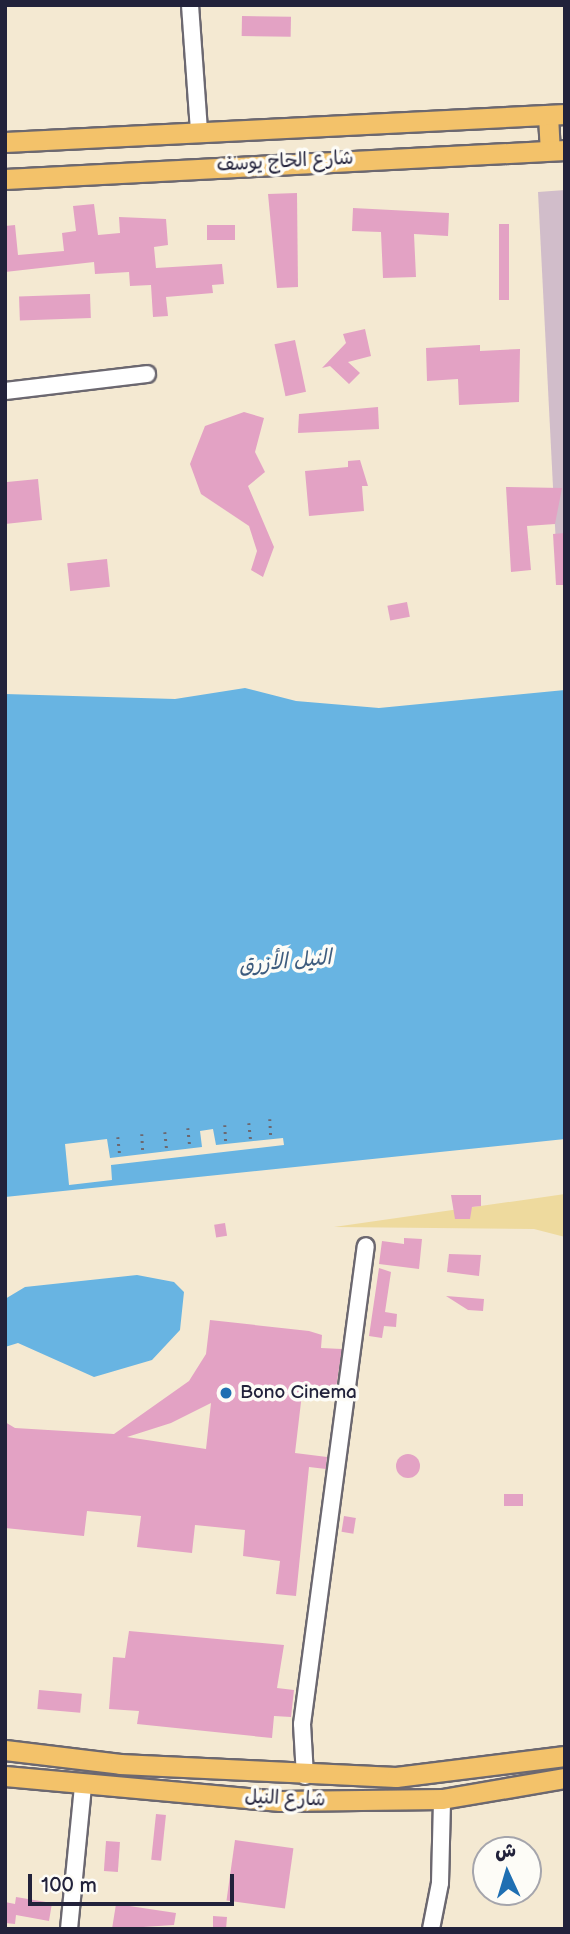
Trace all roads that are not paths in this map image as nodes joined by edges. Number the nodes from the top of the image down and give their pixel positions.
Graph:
1 (190, 5) edge
2 (556, 115) edge
3 (199, 132) junction
4 (5, 142) edge
5 (557, 150) edge
6 (5, 179) edge
7 (147, 374) dead end
8 (5, 391) edge
9 (366, 1246) dead end
10 (5, 1750) edge
11 (565, 1756) edge
12 (5, 1776) edge
13 (304, 1776) junction
14 (565, 1778) edge
15 (83, 1785) junction
16 (442, 1799) junction
17 (69, 1929) edge
18 (431, 1929) edge

1 - 3 street
2 - 3 main road, شارع الحاج يوسف
2 - 5 main road
3 - 4 main road, شارع الحاج يوسف
5 - 6 main road, شارع الحاج يوسف
7 - 8 street
9 - 13 street
10 - 13 main road, شارع النيل
11 - 13 main road, شارع النيل
12 - 15 main road, شارع النيل
14 - 16 main road, شارع النيل
15 - 16 main road, شارع النيل
15 - 17 street
16 - 18 street

